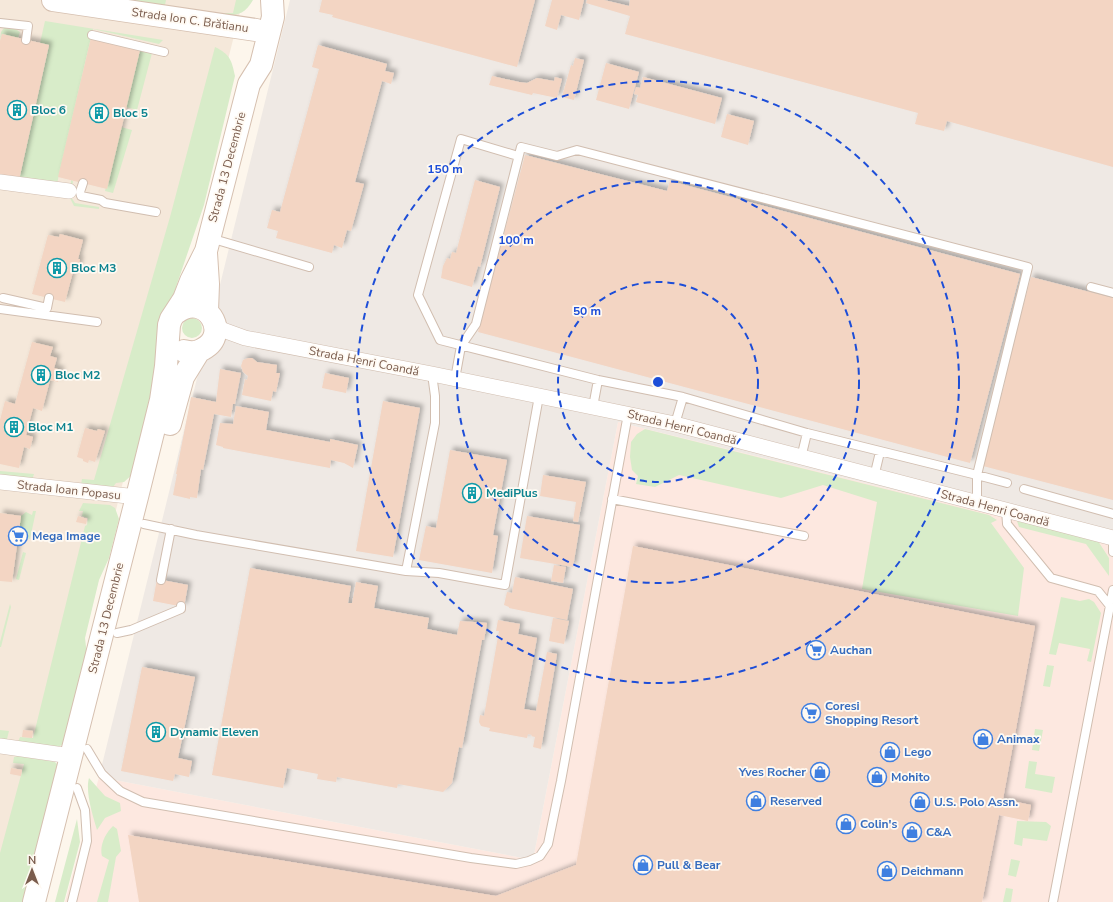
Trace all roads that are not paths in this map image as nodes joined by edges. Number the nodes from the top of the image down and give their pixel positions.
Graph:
1 (53, 0) edge
2 (268, 0) edge
3 (272, 0) edge
4 (0, 23) edge
5 (256, 30) junction
6 (92, 35) dead end
7 (26, 40) dead end
8 (164, 52) dead end
9 (249, 84) junction
10 (518, 156) junction
11 (0, 182) edge
12 (83, 183) dead end
13 (69, 190) dead end
14 (156, 212) dead end
15 (207, 244) junction
16 (309, 267) dead end
17 (1091, 287) dead end
18 (1113, 293) edge
19 (3, 298) dead end
20 (49, 298) dead end
21 (0, 309) edge
22 (97, 322) dead end
23 (172, 323) junction
24 (208, 332) junction
25 (461, 346) junction
26 (432, 374) junction
27 (455, 379) junction
28 (598, 380) junction
29 (539, 396) junction
30 (683, 397) junction
31 (593, 407) junction
32 (628, 414) junction
33 (675, 424) junction
34 (808, 433) junction
35 (880, 452) junction
36 (801, 458) junction
37 (977, 475) junction
38 (874, 477) junction
39 (0, 482) edge
40 (1007, 484) dead end
41 (1024, 489) dead end
42 (137, 497) junction
43 (612, 499) junction
44 (976, 502) junction
45 (1006, 510) junction
46 (1113, 514) edge
47 (144, 524) junction
48 (171, 529) junction
49 (804, 536) dead end
50 (1113, 538) edge
51 (1113, 552) edge
52 (406, 571) junction
53 (160, 580) dead end
54 (1113, 590) edge
55 (181, 606) dead end
56 (1111, 606) edge
57 (117, 633) junction
58 (0, 746) edge
59 (79, 752) junction
60 (77, 788) junction
61 (34, 902) edge
62 (48, 902) edge
63 (72, 902) edge
64 (1054, 902) edge

1 - 5 main road, Strada Ion C. Brătianu
2 - 5 main road, Strada 13 Decembrie
3 - 9 main road, Strada 13 Decembrie
4 - 7 lane
5 - 9 main road, Strada 13 Decembrie
6 - 8 lane
9 - 15 main road, Strada 13 Decembrie
10 - 25 lane
10 - 25 lane
10 - 37 lane
11 - 13 street
12 - 14 lane
15 - 16 lane
15 - 23 main road, Strada 13 Decembrie
15 - 24 main road, Strada 13 Decembrie
17 - 18 lane
19 - 20 lane
21 - 22 lane
23 - 24 main road
23 - 24 main road
23 - 42 main road, Strada 13 Decembrie
24 - 26 street, Strada Henri Coandă
24 - 47 main road, Strada 13 Decembrie
25 - 27 lane
25 - 28 lane
26 - 27 street, Strada Henri Coandă
26 - 52 lane
27 - 29 street, Strada Henri Coandă
28 - 30 lane
28 - 31 lane
29 - 31 street, Strada Henri Coandă
29 - 52 lane
30 - 33 lane
30 - 34 lane
31 - 32 street, Strada Henri Coandă
32 - 33 street, Strada Henri Coandă
32 - 43 lane
33 - 36 street, Strada Henri Coandă
34 - 35 lane
34 - 36 lane
35 - 37 lane
35 - 38 lane
36 - 38 street, Strada Henri Coandă
37 - 40 lane
37 - 44 lane
38 - 44 street, Strada Henri Coandă
39 - 42 street, Strada Ioan Popasu
41 - 46 lane
42 - 59 main road, Strada 13 Decembrie
43 - 49 lane
43 - 59 lane
44 - 45 street, Strada Henri Coandă
45 - 50 street, Strada Henri Coandă
45 - 56 lane
47 - 48 lane
47 - 57 main road, Strada 13 Decembrie
48 - 52 lane
48 - 53 lane
50 - 51 lane
54 - 56 lane
55 - 57 lane
56 - 64 lane
57 - 59 main road, Strada 13 Decembrie
58 - 59 street
59 - 60 main road, Strada 13 Decembrie
59 - 61 main road, Strada 13 Decembrie
60 - 62 main road, Strada 13 Decembrie
60 - 63 lane

